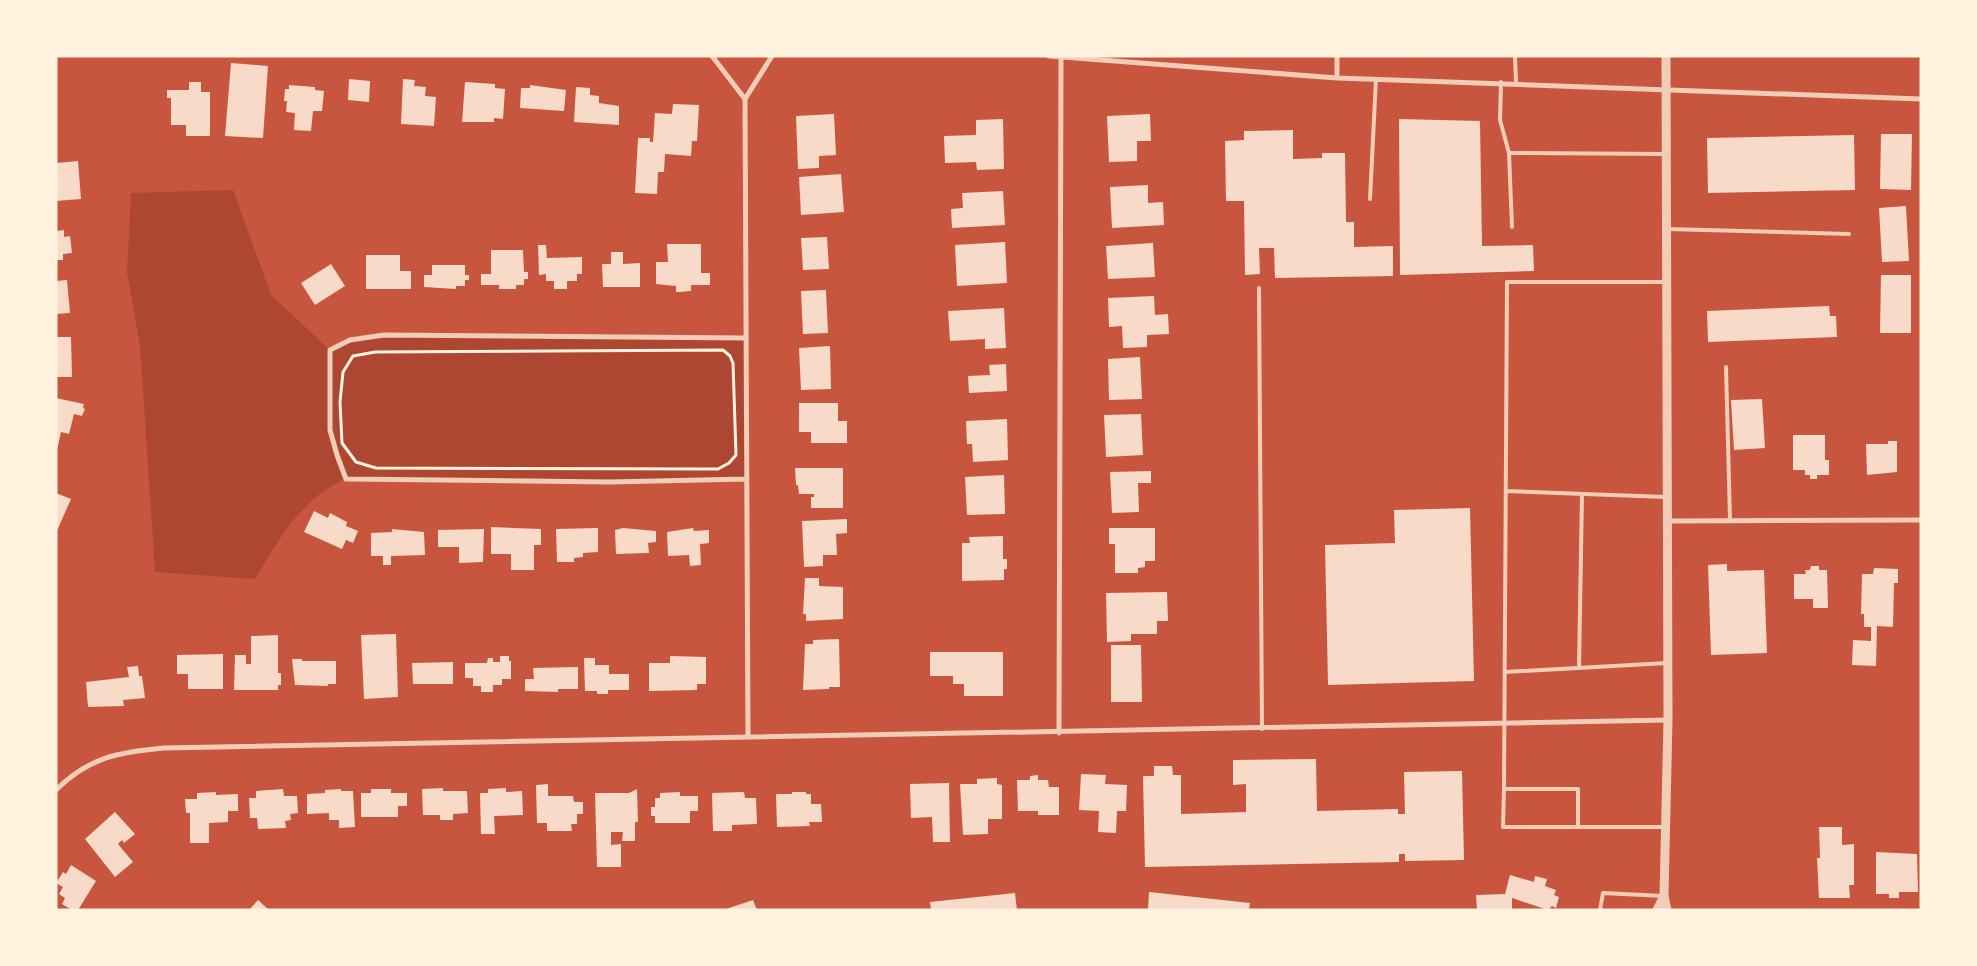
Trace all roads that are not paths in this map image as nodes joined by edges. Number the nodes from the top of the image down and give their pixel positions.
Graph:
1 (712, 56) edge
2 (772, 56) edge
3 (1049, 56) edge
4 (1337, 56) edge
5 (1515, 56) edge
6 (1666, 56) edge
7 (1061, 57) edge
8 (1337, 78) junction
9 (1376, 79) junction
10 (1501, 82) junction
11 (1516, 82) junction
12 (1666, 88) junction
13 (745, 99) junction
14 (1921, 99) edge
15 (1510, 153) junction
16 (1667, 154) junction
17 (1370, 199) dead end
18 (1512, 227) dead end
19 (1668, 229) junction
20 (1849, 234) dead end
21 (1668, 282) junction
22 (1260, 288) dead end
23 (746, 338) junction
24 (1726, 367) dead end
25 (746, 479) junction
26 (1506, 491) junction
27 (1582, 494) junction
28 (1668, 497) junction
29 (1668, 520) junction
30 (1730, 520) junction
31 (1921, 520) edge
32 (1668, 663) junction
33 (1578, 668) junction
34 (1505, 672) junction
35 (1668, 720) junction
36 (1504, 724) junction
37 (1262, 729) junction
38 (1059, 733) junction
39 (748, 737) junction
40 (1504, 789) junction
41 (56, 790) edge
42 (1578, 827) junction
43 (1665, 827) junction
44 (1664, 896) junction
45 (1600, 910) edge
46 (1657, 910) edge
47 (1667, 910) edge

1 - 13 street
2 - 13 street
3 - 7 street
4 - 8 street
5 - 11 lane
6 - 12 street
7 - 8 street
7 - 38 street
8 - 9 street
9 - 10 street
9 - 17 lane
10 - 11 street
10 - 15 lane
11 - 12 street
12 - 14 street
12 - 16 street
13 - 23 street
15 - 16 lane
15 - 18 lane
16 - 19 street
19 - 20 lane
19 - 21 street
21 - 26 lane
21 - 28 street
22 - 37 lane
23 - 25 street
23 - 25 street
24 - 30 lane
25 - 39 street
26 - 27 lane
26 - 34 lane
27 - 28 lane
27 - 33 lane
28 - 29 street
29 - 30 street
29 - 32 street
30 - 31 street
32 - 33 lane
32 - 35 street
33 - 34 lane
34 - 36 lane
35 - 36 street
35 - 43 street
36 - 37 street
36 - 40 lane
37 - 38 street
38 - 39 street
39 - 41 street
40 - 42 lane
40 - 42 lane
42 - 43 lane
43 - 44 street
44 - 45 lane
44 - 46 street
44 - 47 street

